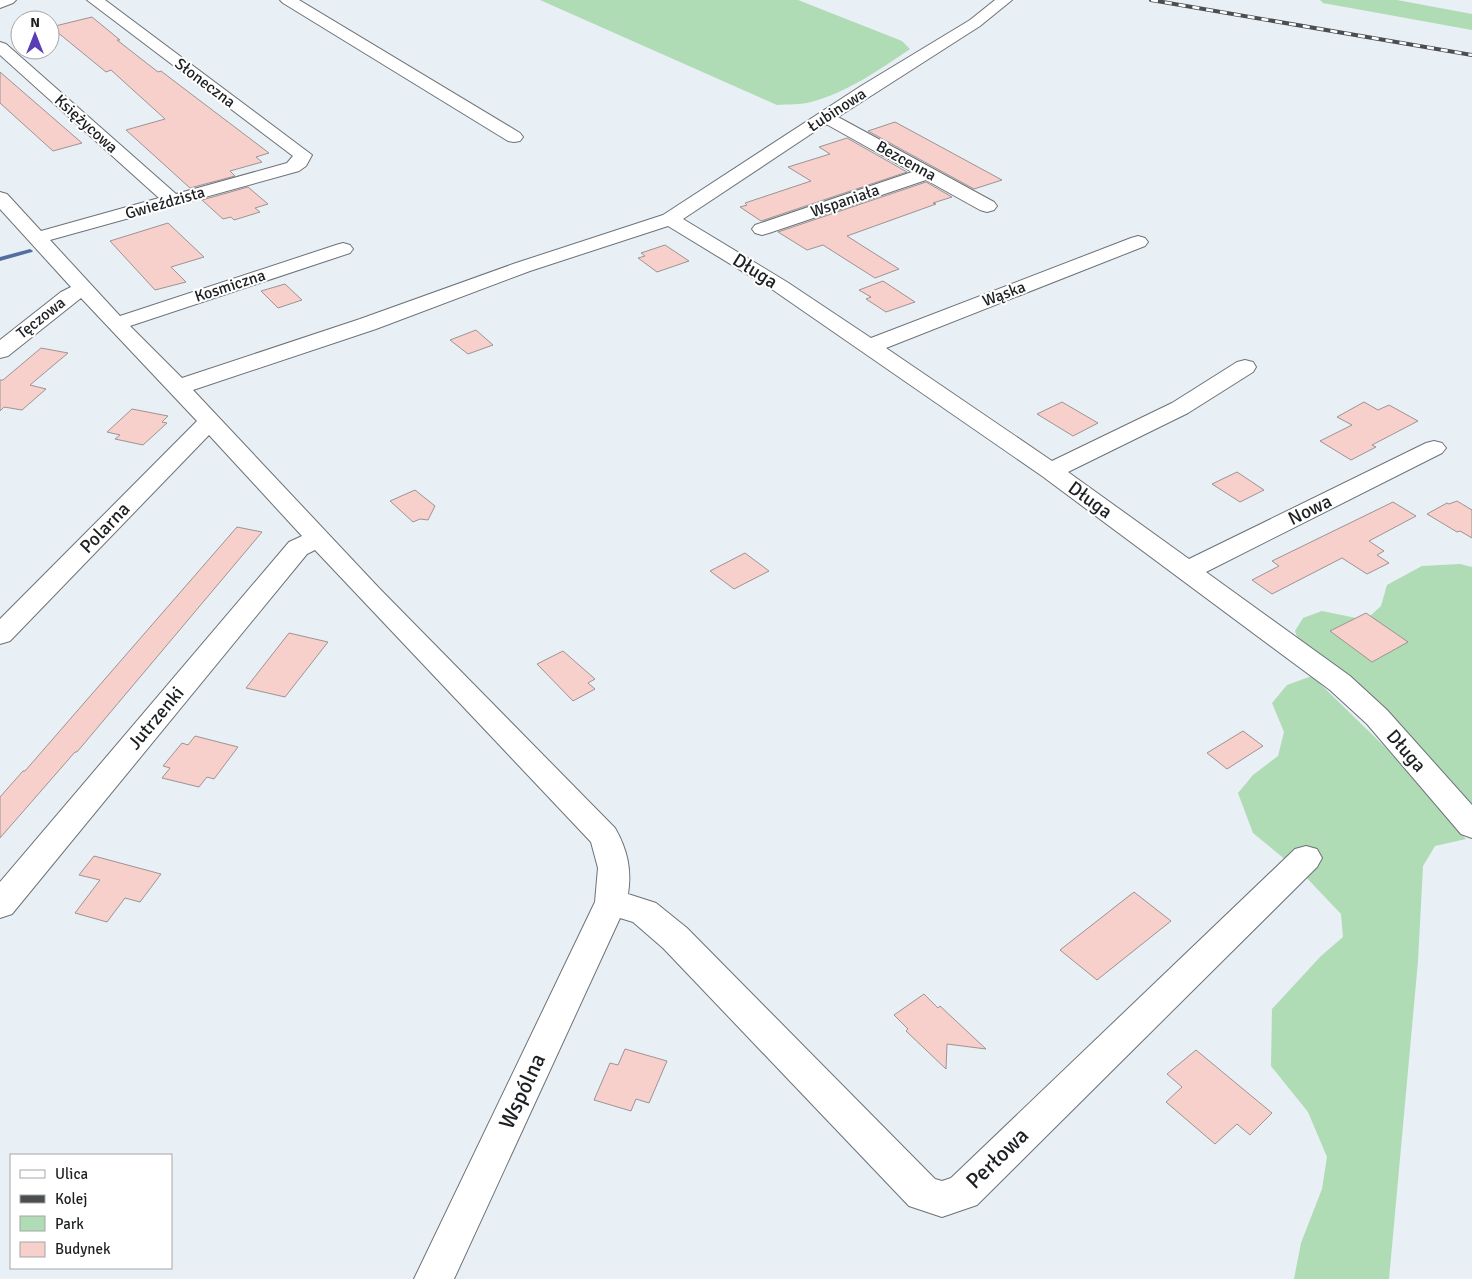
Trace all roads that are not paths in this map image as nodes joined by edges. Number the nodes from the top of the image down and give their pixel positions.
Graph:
1 (8, 0) edge
2 (95, 0) edge
3 (288, 0) edge
4 (1004, 0) edge
5 (0, 3) edge
6 (0, 47) edge
7 (826, 117) junction
8 (514, 137) dead end
9 (293, 168) joint
10 (927, 173) junction
11 (0, 198) edge
12 (172, 200) junction
13 (987, 206) dead end
14 (670, 219) junction
15 (762, 229) dead end
16 (37, 238) junction
17 (1138, 242) dead end
18 (343, 249) dead end
19 (84, 289) junction
20 (116, 324) junction
21 (869, 347) junction
22 (0, 351) edge
23 (1245, 367) dead end
24 (178, 387) junction
25 (210, 421) junction
26 (1434, 448) dead end
27 (1051, 471) junction
28 (318, 539) junction
29 (1186, 571) junction
30 (0, 635) edge
31 (1472, 826) edge
32 (1306, 858) dead end
33 (611, 902) junction
34 (0, 905) edge
35 (434, 1279) edge

1 - 5 street
2 - 9 street, Słoneczna
3 - 8 street
4 - 7 street, Łubinowa
6 - 12 street, Księżycowa
7 - 10 street, Bezcenna
7 - 14 street, Łubinowa
9 - 12 street, Gwieździsta
10 - 13 street, Bezcenna
10 - 15 street, Wspaniała
11 - 16 street, Wspólna
12 - 16 street, Gwieździsta
14 - 21 street, Długa
14 - 24 street, Łubinowa
16 - 19 street, Wspólna
17 - 21 street, Wąska
18 - 20 street, Kosmiczna
19 - 20 street, Wspólna
19 - 22 street, Tęczowa
20 - 24 street, Wspólna
21 - 27 street, Długa
23 - 27 street
24 - 25 street, Wspólna
25 - 28 street, Wspólna
25 - 30 street, Polarna
26 - 29 street, Nowa
27 - 29 street, Długa
28 - 33 street, Wspólna
28 - 34 street, Jutrzenki
29 - 31 street, Długa
32 - 33 street, Perłowa
33 - 35 street, Wspólna

